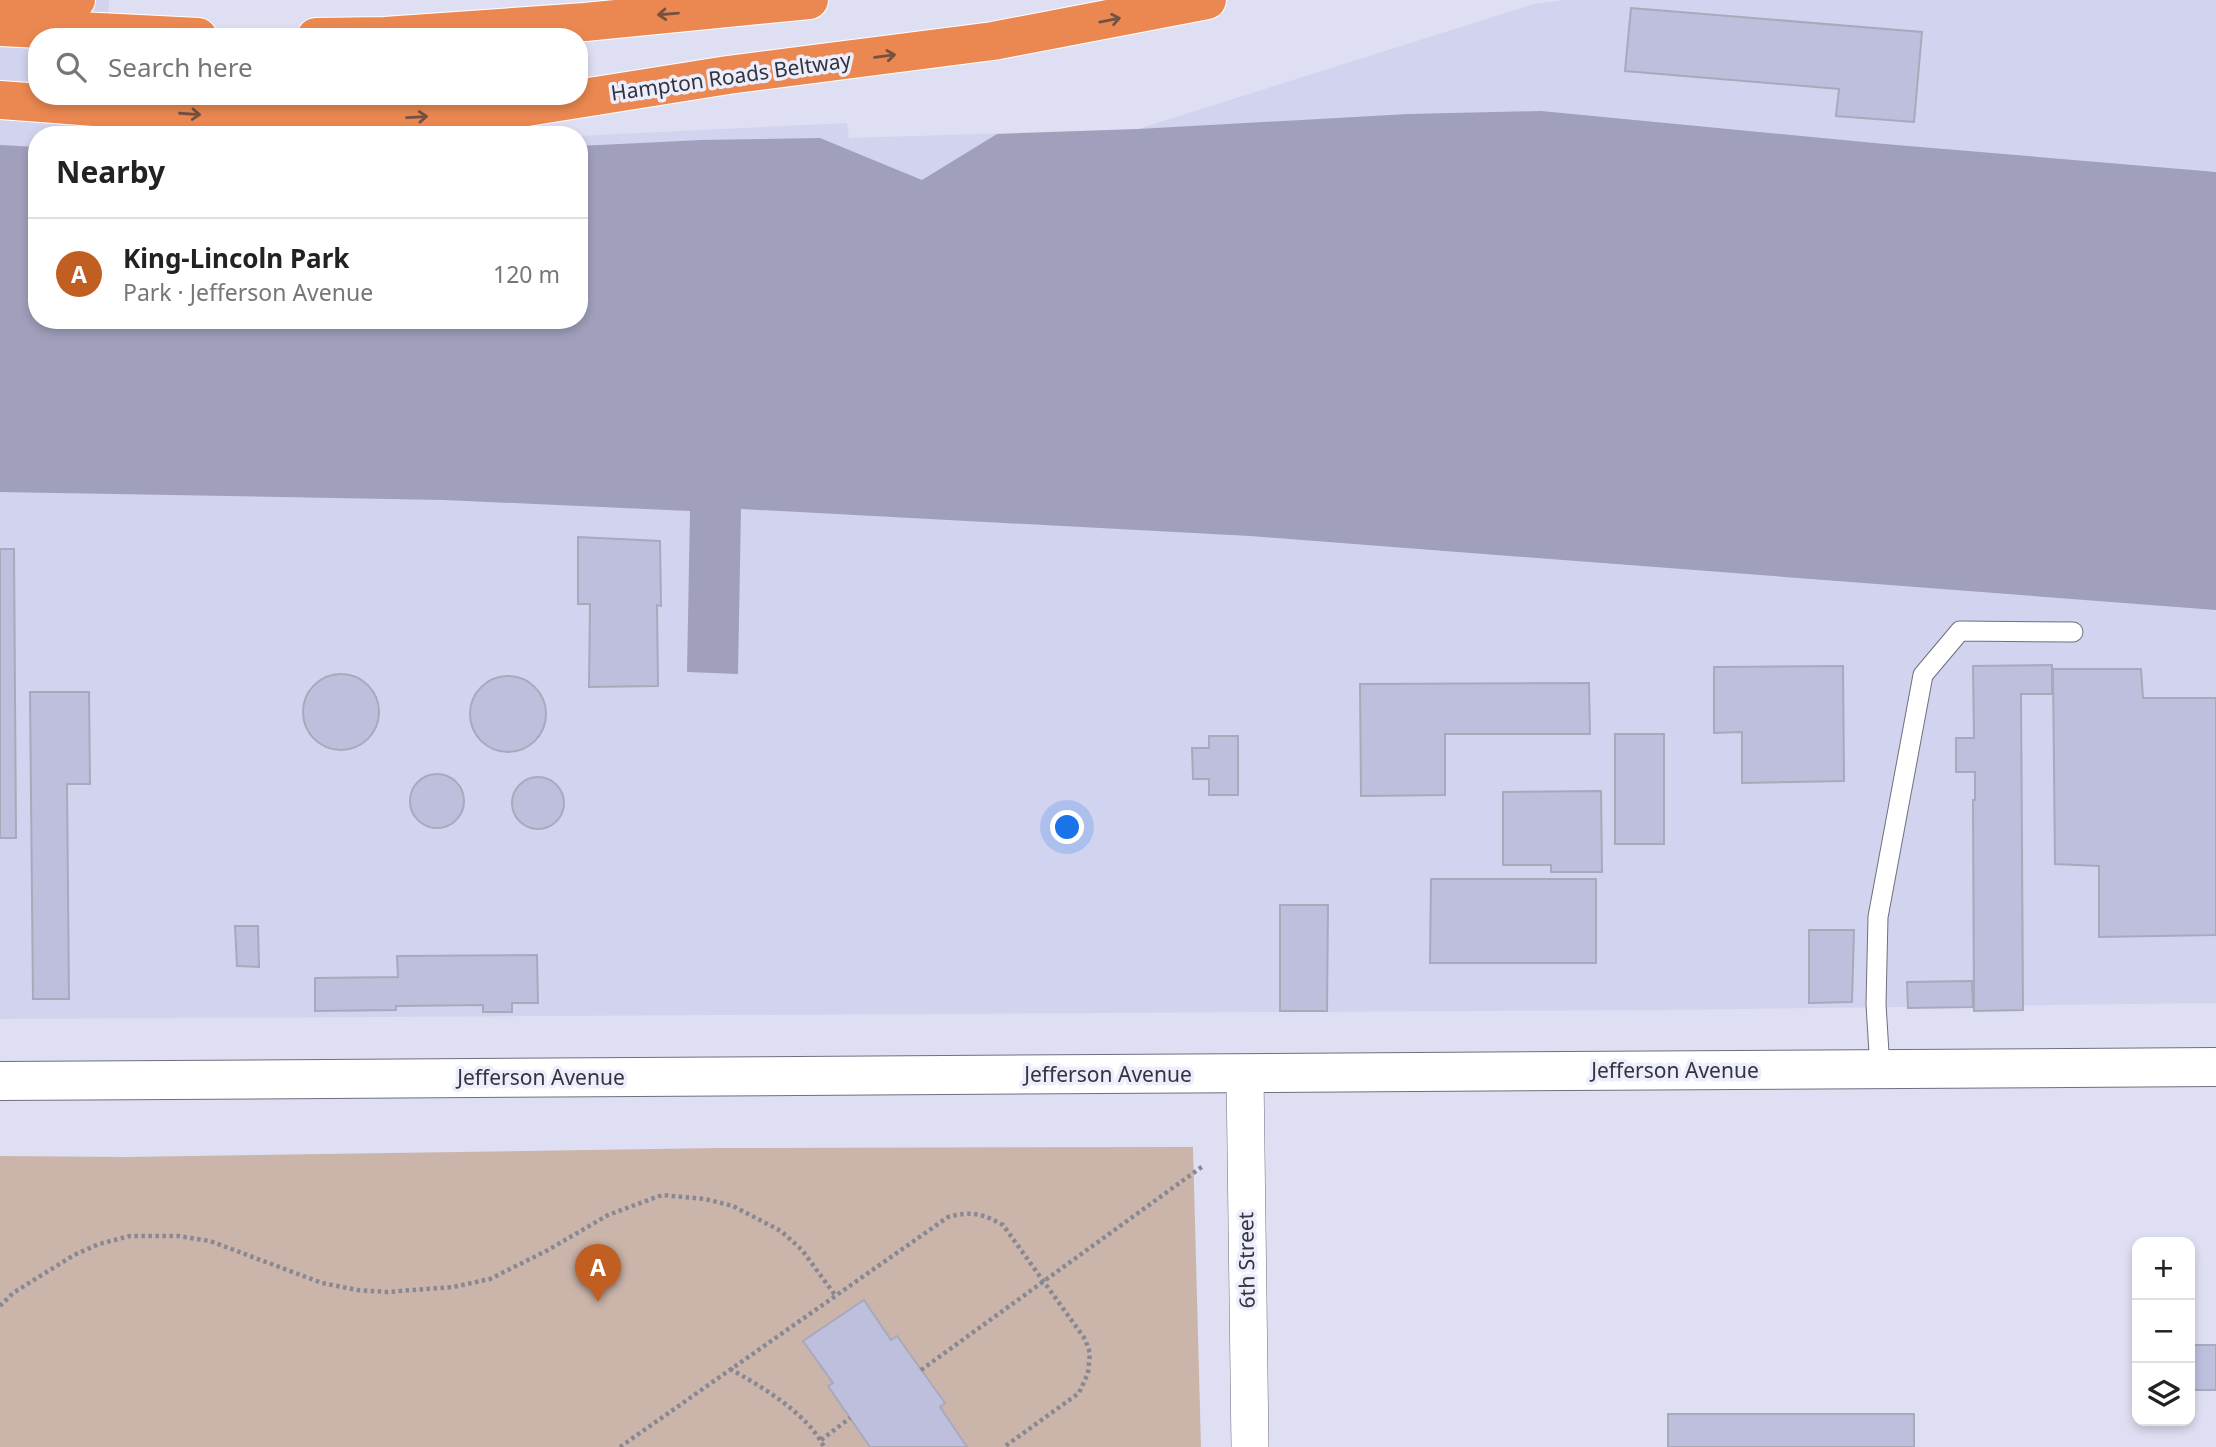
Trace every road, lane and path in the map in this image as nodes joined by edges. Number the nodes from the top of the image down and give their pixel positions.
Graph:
1 (76, 0) edge
2 (809, 0) edge
3 (1207, 0) edge
4 (0, 16) edge
5 (0, 27) edge
6 (28, 28) edge
7 (500, 28) edge
8 (588, 97) edge
9 (0, 100) edge
10 (28, 102) edge
11 (67, 105) edge
12 (539, 105) edge
13 (2073, 632) dead end
14 (2216, 1067) edge
15 (1880, 1069) junction
16 (1245, 1074) junction
17 (0, 1081) edge
18 (1203, 1166) dead end
19 (1044, 1283) junction
20 (835, 1295) junction
21 (0, 1306) edge
22 (730, 1370) junction
23 (921, 1370) dead end
24 (850, 1418) dead end
25 (821, 1440) junction
26 (620, 1447) edge
27 (824, 1447) edge
28 (1003, 1447) edge
29 (1250, 1447) edge

1 - 4 highway
2 -> 7 highway
8 -> 3 highway, Hampton Roads Beltway
5 - 6 highway
9 -> 10 highway, Hampton Roads Beltway
11 -> 12 highway, Hampton Roads Beltway
13 - 15 lane
14 - 15 street, Jefferson Avenue
15 - 16 street, Jefferson Avenue
16 - 17 street, Jefferson Avenue
16 - 29 street, 6th Street
18 - 19 path
19 - 20 path
19 - 23 path
19 - 28 path
20 - 21 path
20 - 22 path
22 - 25 path
22 - 26 path
24 - 25 path
25 - 27 path

